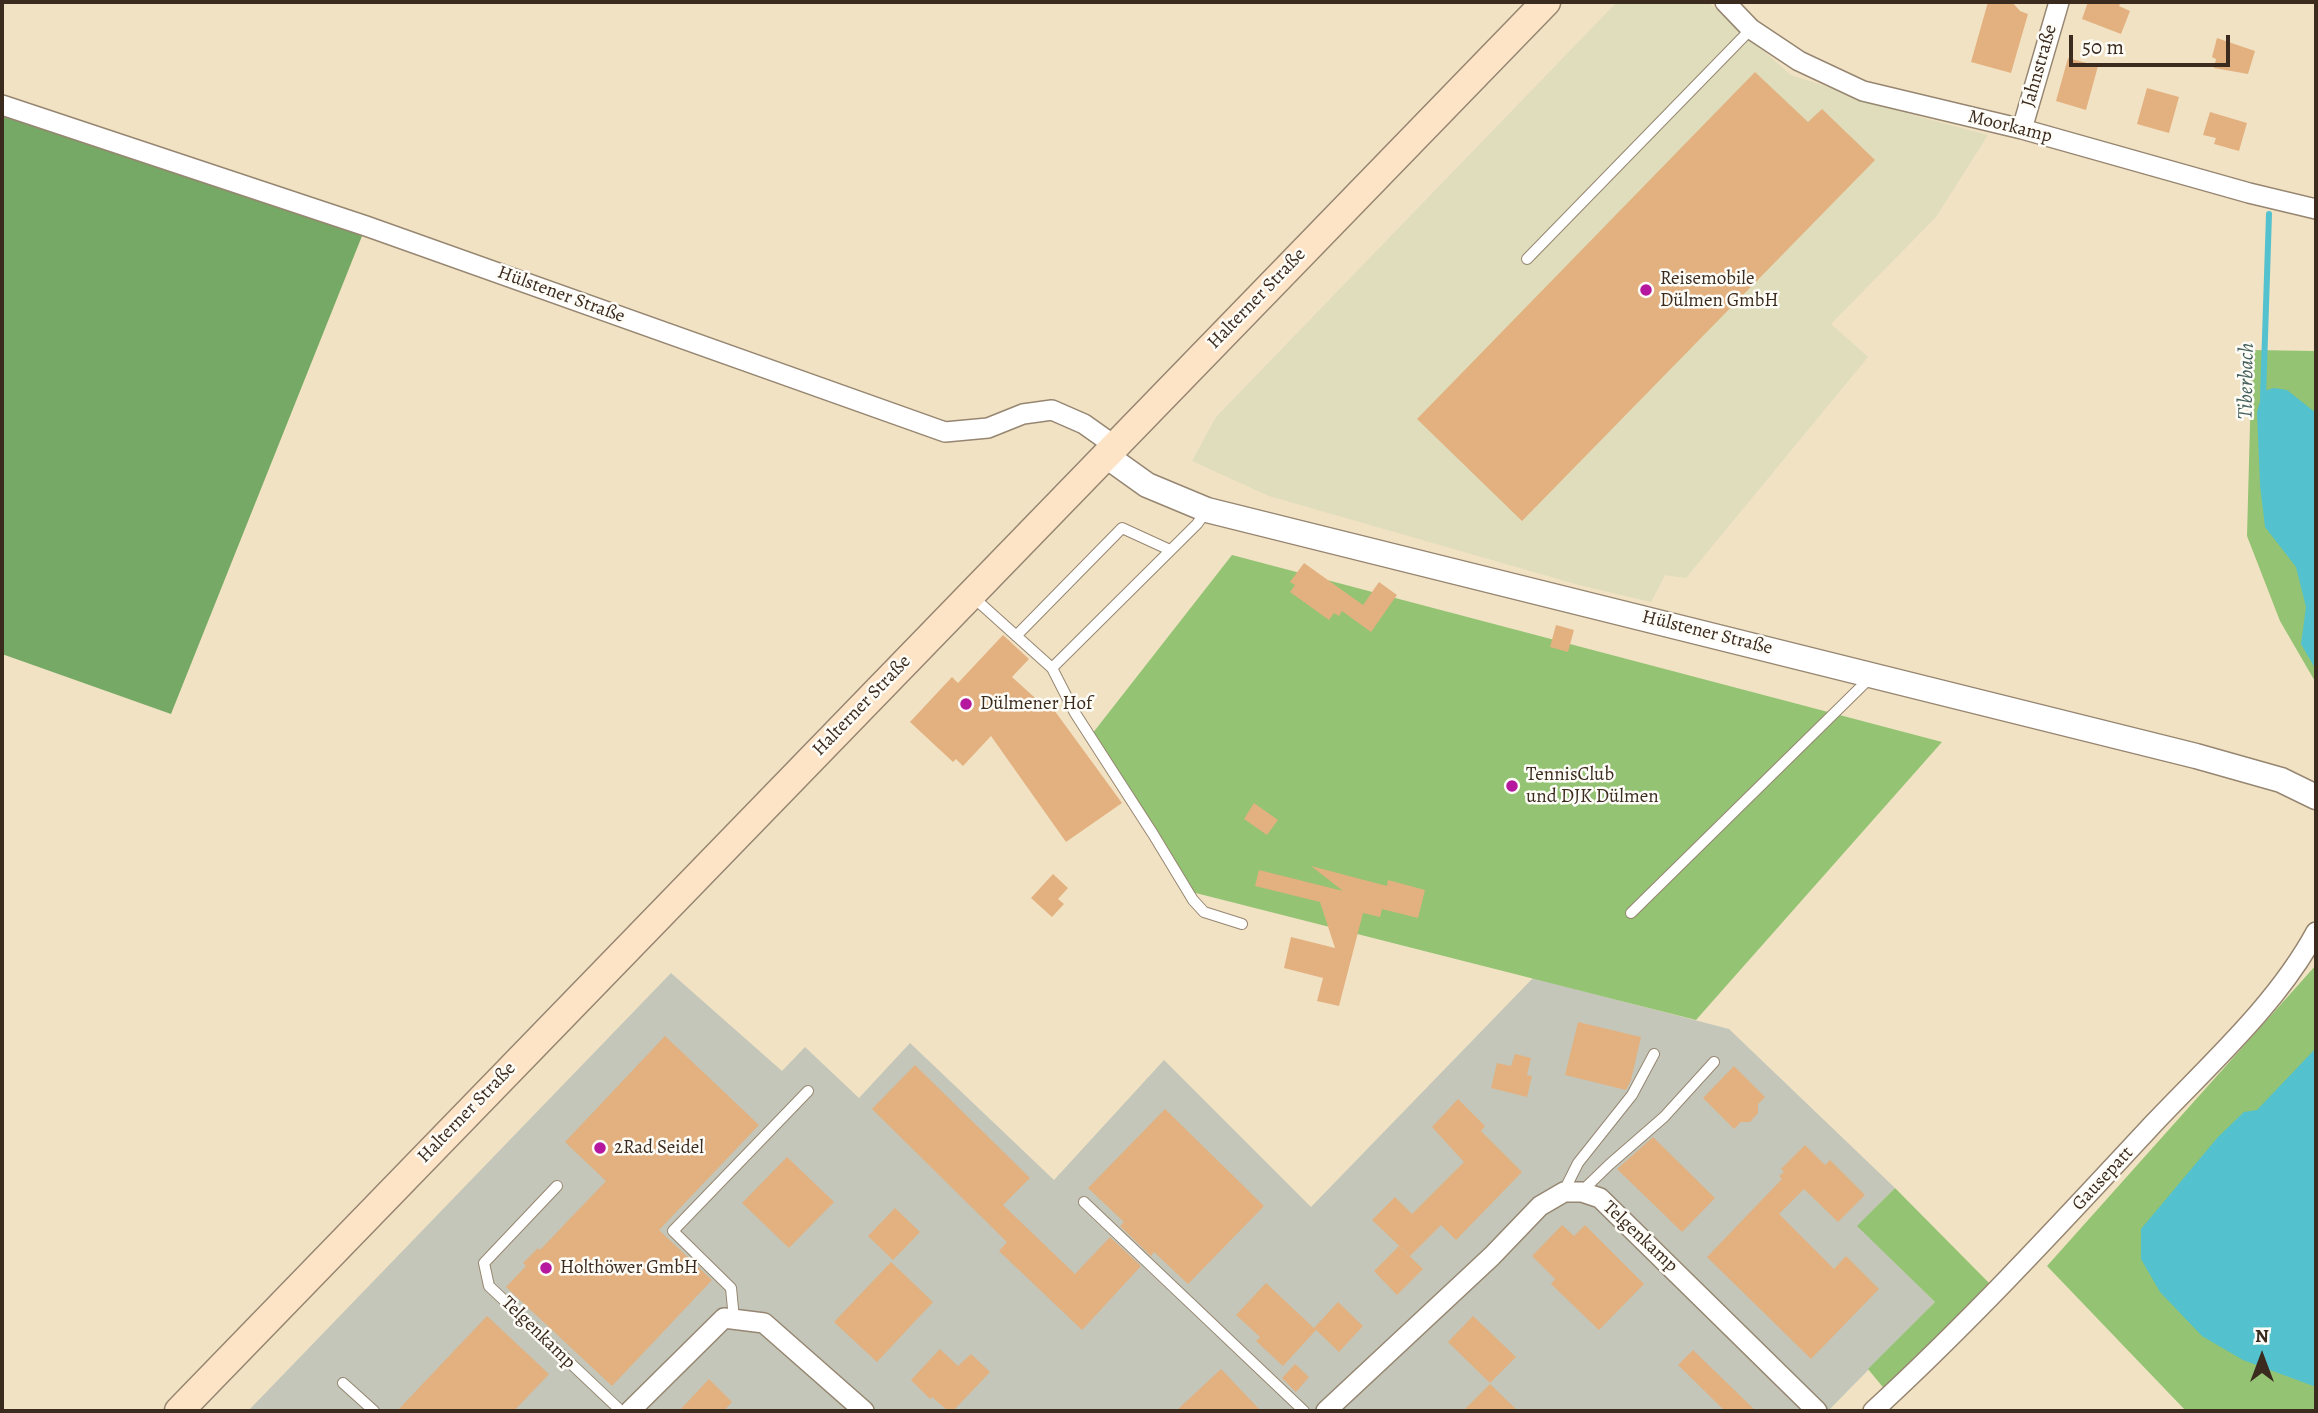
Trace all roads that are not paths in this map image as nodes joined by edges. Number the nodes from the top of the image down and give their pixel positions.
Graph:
1 (1546, 2) edge
2 (1724, 2) edge
3 (2059, 2) edge
4 (1751, 29) junction
5 (2, 104) edge
6 (2022, 129) junction
7 (2316, 209) edge
8 (1527, 259) dead end
9 (1110, 450) junction
10 (1207, 510) junction
11 (1170, 551) junction
12 (970, 594) junction
13 (1016, 636) junction
14 (1052, 668) junction
15 (1874, 674) junction
16 (2316, 797) edge
17 (1631, 913) dead end
18 (1242, 924) dead end
19 (2316, 932) edge
20 (1654, 1054) dead end
21 (1714, 1062) dead end
22 (808, 1091) dead end
23 (557, 1186) dead end
24 (1573, 1192) junction
25 (1084, 1202) dead end
26 (734, 1319) junction
27 (343, 1383) dead end
28 (179, 1411) edge
29 (374, 1411) edge
30 (621, 1411) edge
31 (630, 1411) edge
32 (864, 1411) edge
33 (1304, 1411) edge
34 (1326, 1411) edge
35 (1817, 1411) edge
36 (1873, 1411) edge

1 - 9 main road, Halterner Straße
2 - 4 street, Moorkamp
3 - 6 street, Jahnstraße
4 - 6 street, Moorkamp
4 - 8 lane
5 - 9 street, Hülstener Straße
6 - 7 street, Moorkamp
9 - 10 street, Hülstener Straße
9 - 12 main road, Halterner Straße
10 - 11 lane
10 - 15 street, Hülstener Straße
11 - 13 lane
11 - 14 lane
12 - 13 lane
12 - 28 main road, Halterner Straße
13 - 14 lane
14 - 18 lane
15 - 16 street, Hülstener Straße
15 - 17 lane
19 - 36 street, Gausepatt
20 - 24 lane
21 - 24 lane
22 - 26 lane
23 - 30 lane, Telgenkamp
24 - 34 street
24 - 35 street, Telgenkamp
25 - 33 lane
26 - 31 street
26 - 32 street
27 - 29 lane

